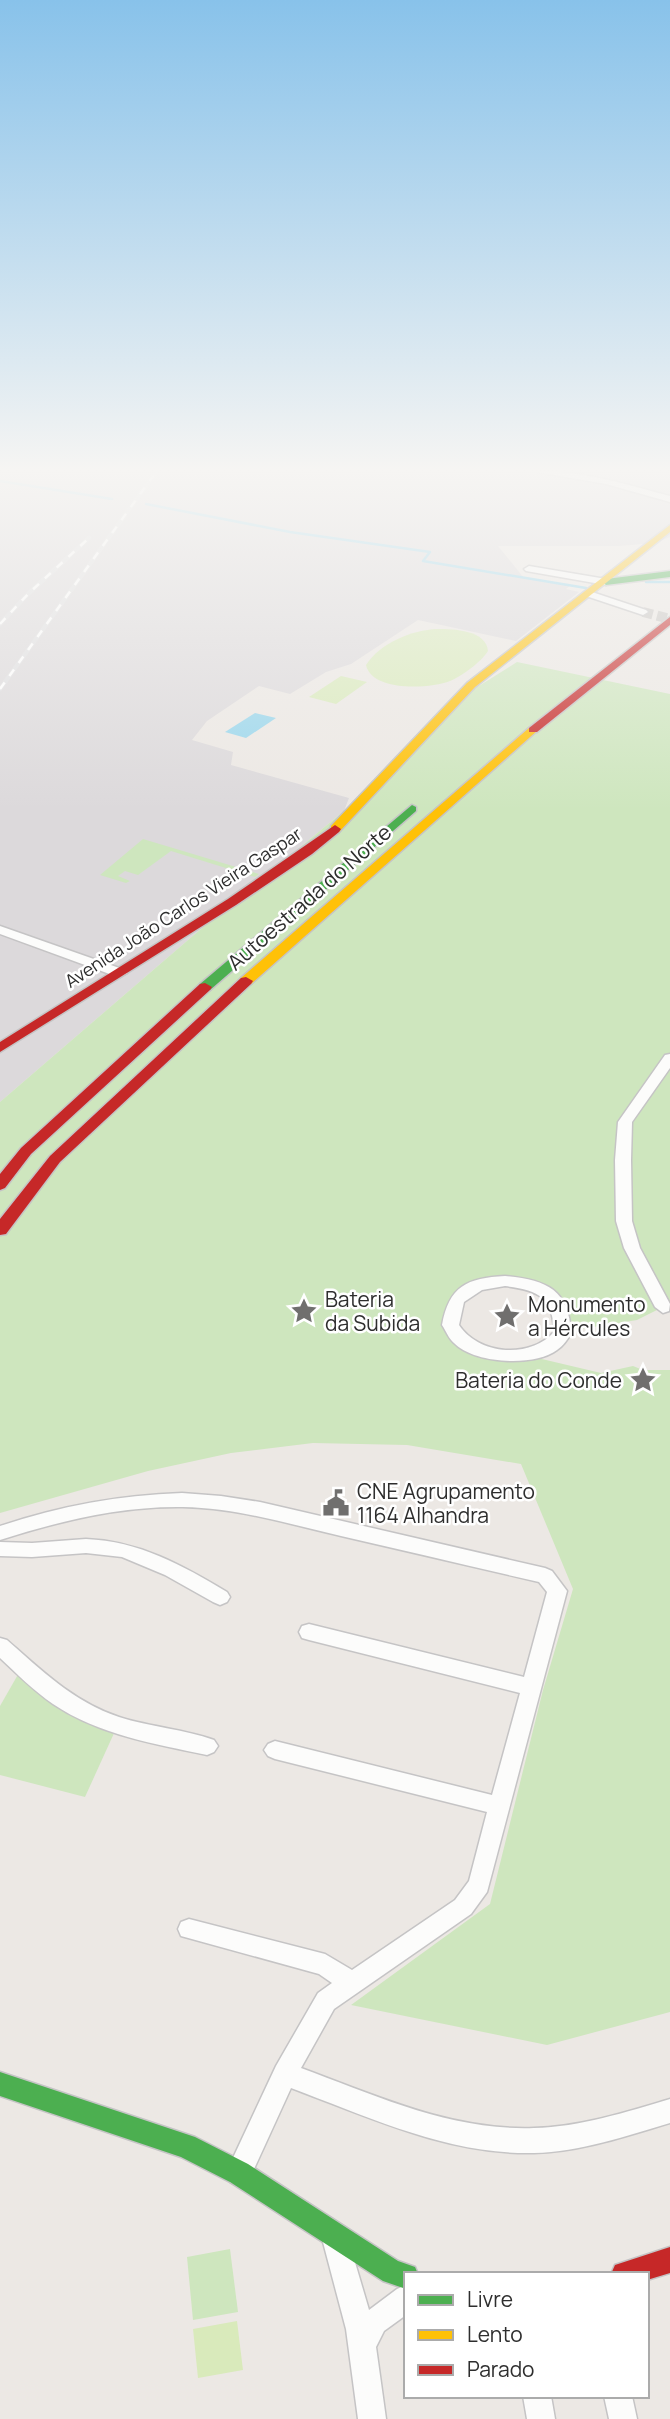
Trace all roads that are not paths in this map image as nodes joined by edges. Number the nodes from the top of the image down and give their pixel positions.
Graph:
1 (605, 585) edge
2 (589, 594) junction
3 (670, 600) edge
4 (643, 611) tunnel mouth
5 (670, 620) edge
6 (530, 711) dead end
7 (423, 799) dead end
8 (0, 930) edge
9 (120, 973) junction
10 (0, 1048) edge
11 (670, 1058) edge
12 (0, 1185) edge
13 (0, 1230) edge
14 (663, 1307) dead end
15 (556, 1340) joint
16 (0, 1534) edge
17 (0, 1549) edge
18 (220, 1597) dead end
19 (309, 1632) dead end
20 (0, 1646) edge
21 (530, 1687) junction
22 (207, 1746) dead end
23 (275, 1750) dead end
24 (499, 1805) junction
25 (190, 1928) dead end
26 (350, 1982) junction
27 (285, 2074) junction
28 (0, 2084) edge
29 (670, 2111) edge
30 (239, 2173) junction
31 (333, 2234) junction
32 (670, 2260) edge
33 (631, 2272) edge
34 (404, 2275) edge
35 (404, 2300) edge
36 (363, 2343) junction
37 (537, 2398) edge
38 (618, 2398) edge
39 (372, 2419) edge
40 (541, 2419) edge
41 (623, 2419) edge

1 - 2 main road, Avenida João Carlos Vieira Gaspar
2 - 4 street
2 - 9 main road, Avenida João Carlos Vieira Gaspar
3 - 6 main road
5 - 13 main road, Autoestrada do Norte
7 - 12 main road, Autoestrada do Norte
8 - 9 street
9 - 10 main road, Avenida João Carlos Vieira Gaspar
11 - 14 street
15 - 15 street
16 - 21 street
17 - 18 street
19 - 21 street
20 - 22 street
21 - 24 street
23 - 24 street
24 - 26 street
25 - 26 street
26 - 27 street
27 - 29 street
27 - 30 street
28 - 30 main road
30 - 31 main road
31 - 34 main road
31 - 36 street
32 - 33 main road
35 - 36 street
36 - 39 street
37 - 40 street
38 - 41 street

